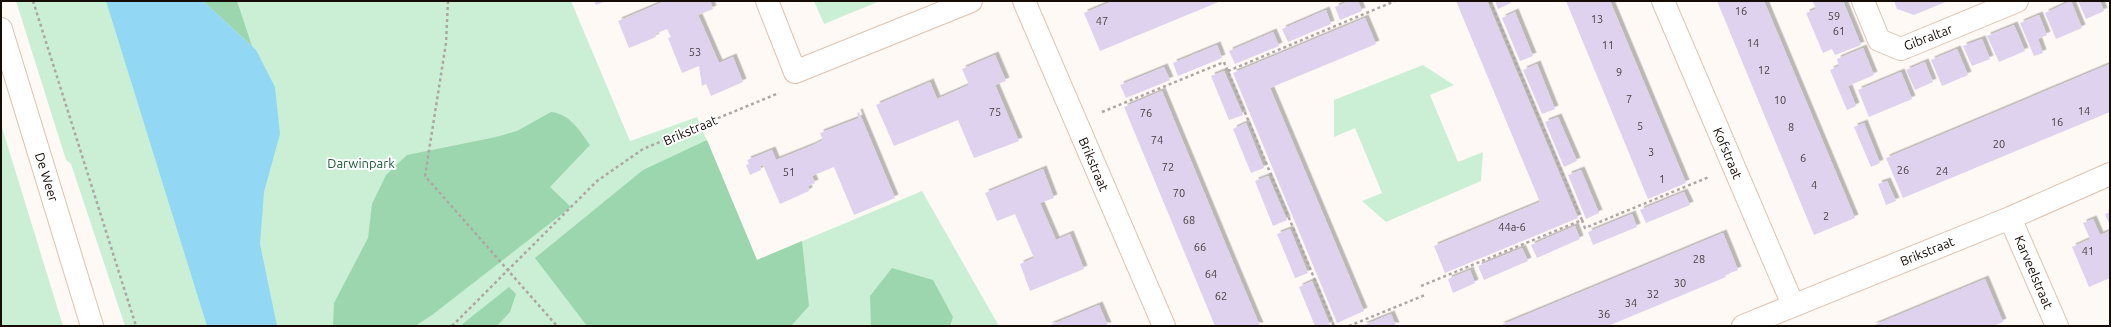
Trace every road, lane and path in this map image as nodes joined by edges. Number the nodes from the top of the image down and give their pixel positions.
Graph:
1 (33, 1) edge
2 (448, 1) edge
3 (767, 1) edge
4 (971, 1) edge
5 (1024, 1) edge
6 (1395, 1) edge
7 (1490, 1) edge
8 (1663, 1) edge
9 (1863, 1) edge
10 (2017, 1) edge
11 (1, 29) edge
12 (1228, 71) junction
13 (795, 72) junction
14 (1076, 123) junction
15 (1734, 167) junction
16 (2110, 174) edge
17 (2010, 218) junction
18 (1582, 220) junction
19 (508, 269) junction
20 (1421, 286) dead end
21 (1424, 295) dead end
22 (1793, 305) junction
23 (92, 326) edge
24 (136, 326) edge
25 (452, 326) edge
26 (557, 326) edge
27 (1164, 326) edge
28 (1334, 326) edge
29 (1349, 326) edge
30 (1743, 326) edge
31 (2057, 326) edge

1 - 24 path
2 - 19 path
3 - 13 street
4 - 13 street
5 - 14 street, Brikstraat
6 - 12 path
7 - 18 path
8 - 15 street, Kofstraat
9 - 10 street, Gibraltar
11 - 23 street, De Weer
12 - 14 path
12 - 28 path
13 - 19 path, Brikstraat
14 - 27 street, Brikstraat
15 - 18 path
15 - 22 street, Kofstraat
16 - 17 street, Brikstraat
17 - 22 street, Brikstraat
17 - 31 street, Karveelstraat
18 - 20 path
19 - 25 path, Brikstraat
19 - 26 path
21 - 29 path
22 - 30 street, Brikstraat

